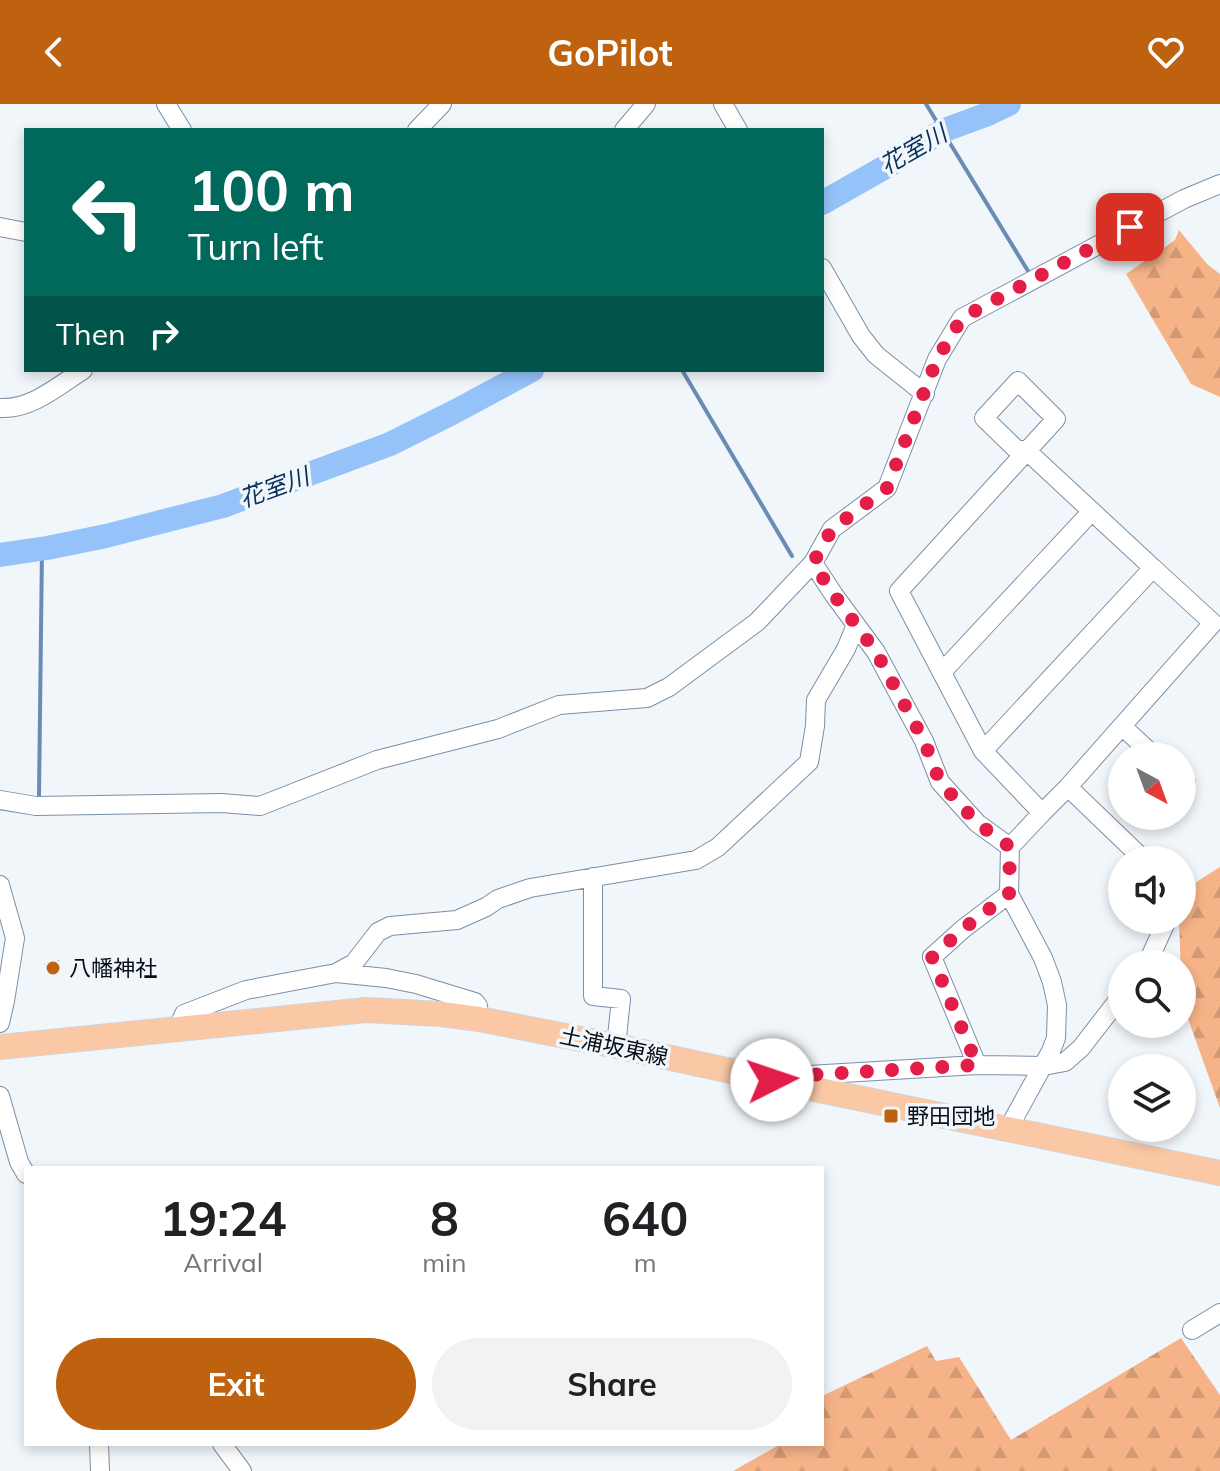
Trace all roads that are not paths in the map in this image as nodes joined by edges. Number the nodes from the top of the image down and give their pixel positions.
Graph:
1 (166, 104) edge
2 (442, 104) edge
3 (646, 104) edge
4 (723, 104) edge
5 (181, 128) edge
6 (419, 128) edge
7 (626, 128) edge
8 (737, 128) edge
9 (1220, 184) edge
10 (0, 227) edge
11 (24, 232) edge
12 (824, 271) edge
13 (80, 372) edge
14 (925, 394) junction
15 (0, 408) edge
16 (1092, 511) junction
17 (813, 563) junction
18 (1153, 568) junction
19 (856, 625) junction
20 (942, 672) junction
21 (1122, 726) junction
22 (1139, 742) edge
23 (983, 751) junction
24 (1068, 787) junction
25 (0, 800) edge
26 (1042, 813) junction
27 (1129, 846) edge
28 (1010, 847) junction
29 (593, 877) junction
30 (0, 885) edge
31 (1009, 894) junction
32 (336, 973) junction
33 (1108, 1013) edge
34 (479, 1019) junction
35 (0, 1023) edge
36 (177, 1030) junction
37 (616, 1046) junction
38 (0, 1047) edge
39 (977, 1065) junction
40 (1043, 1066) junction
41 (800, 1086) junction
42 (0, 1096) edge
43 (1008, 1129) junction
44 (24, 1171) edge
45 (1220, 1173) edge
46 (1220, 1313) edge
47 (1192, 1330) dead end
48 (99, 1446) edge
49 (223, 1446) edge
50 (100, 1471) edge
51 (242, 1471) edge

1 - 5 street
2 - 6 street
3 - 7 street
4 - 8 street
9 - 14 street
10 - 11 street
12 - 14 street
13 - 15 street
14 - 17 street
16 - 18 street
16 - 20 street
16 - 20 street
17 - 19 street
17 - 25 street
18 - 21 street
18 - 23 street
19 - 28 street
19 - 29 street
20 - 23 street
21 - 22 street
21 - 24 street
23 - 26 street
24 - 26 street
24 - 27 street
26 - 28 street
28 - 31 street
29 - 32 street
29 - 37 street
30 - 35 street
31 - 39 street
31 - 40 street
32 - 34 street
32 - 36 street
33 - 40 street
34 - 36 main road, 土浦坂東線
34 - 37 main road, 土浦坂東線
36 - 38 main road, 土浦坂東線
37 - 41 main road, 土浦坂東線
39 - 40 street
39 - 41 street
40 - 43 street
41 - 43 main road, 土浦坂東線
42 - 44 street
43 - 45 main road, 土浦坂東線
46 - 47 street
48 - 50 street
49 - 51 street

